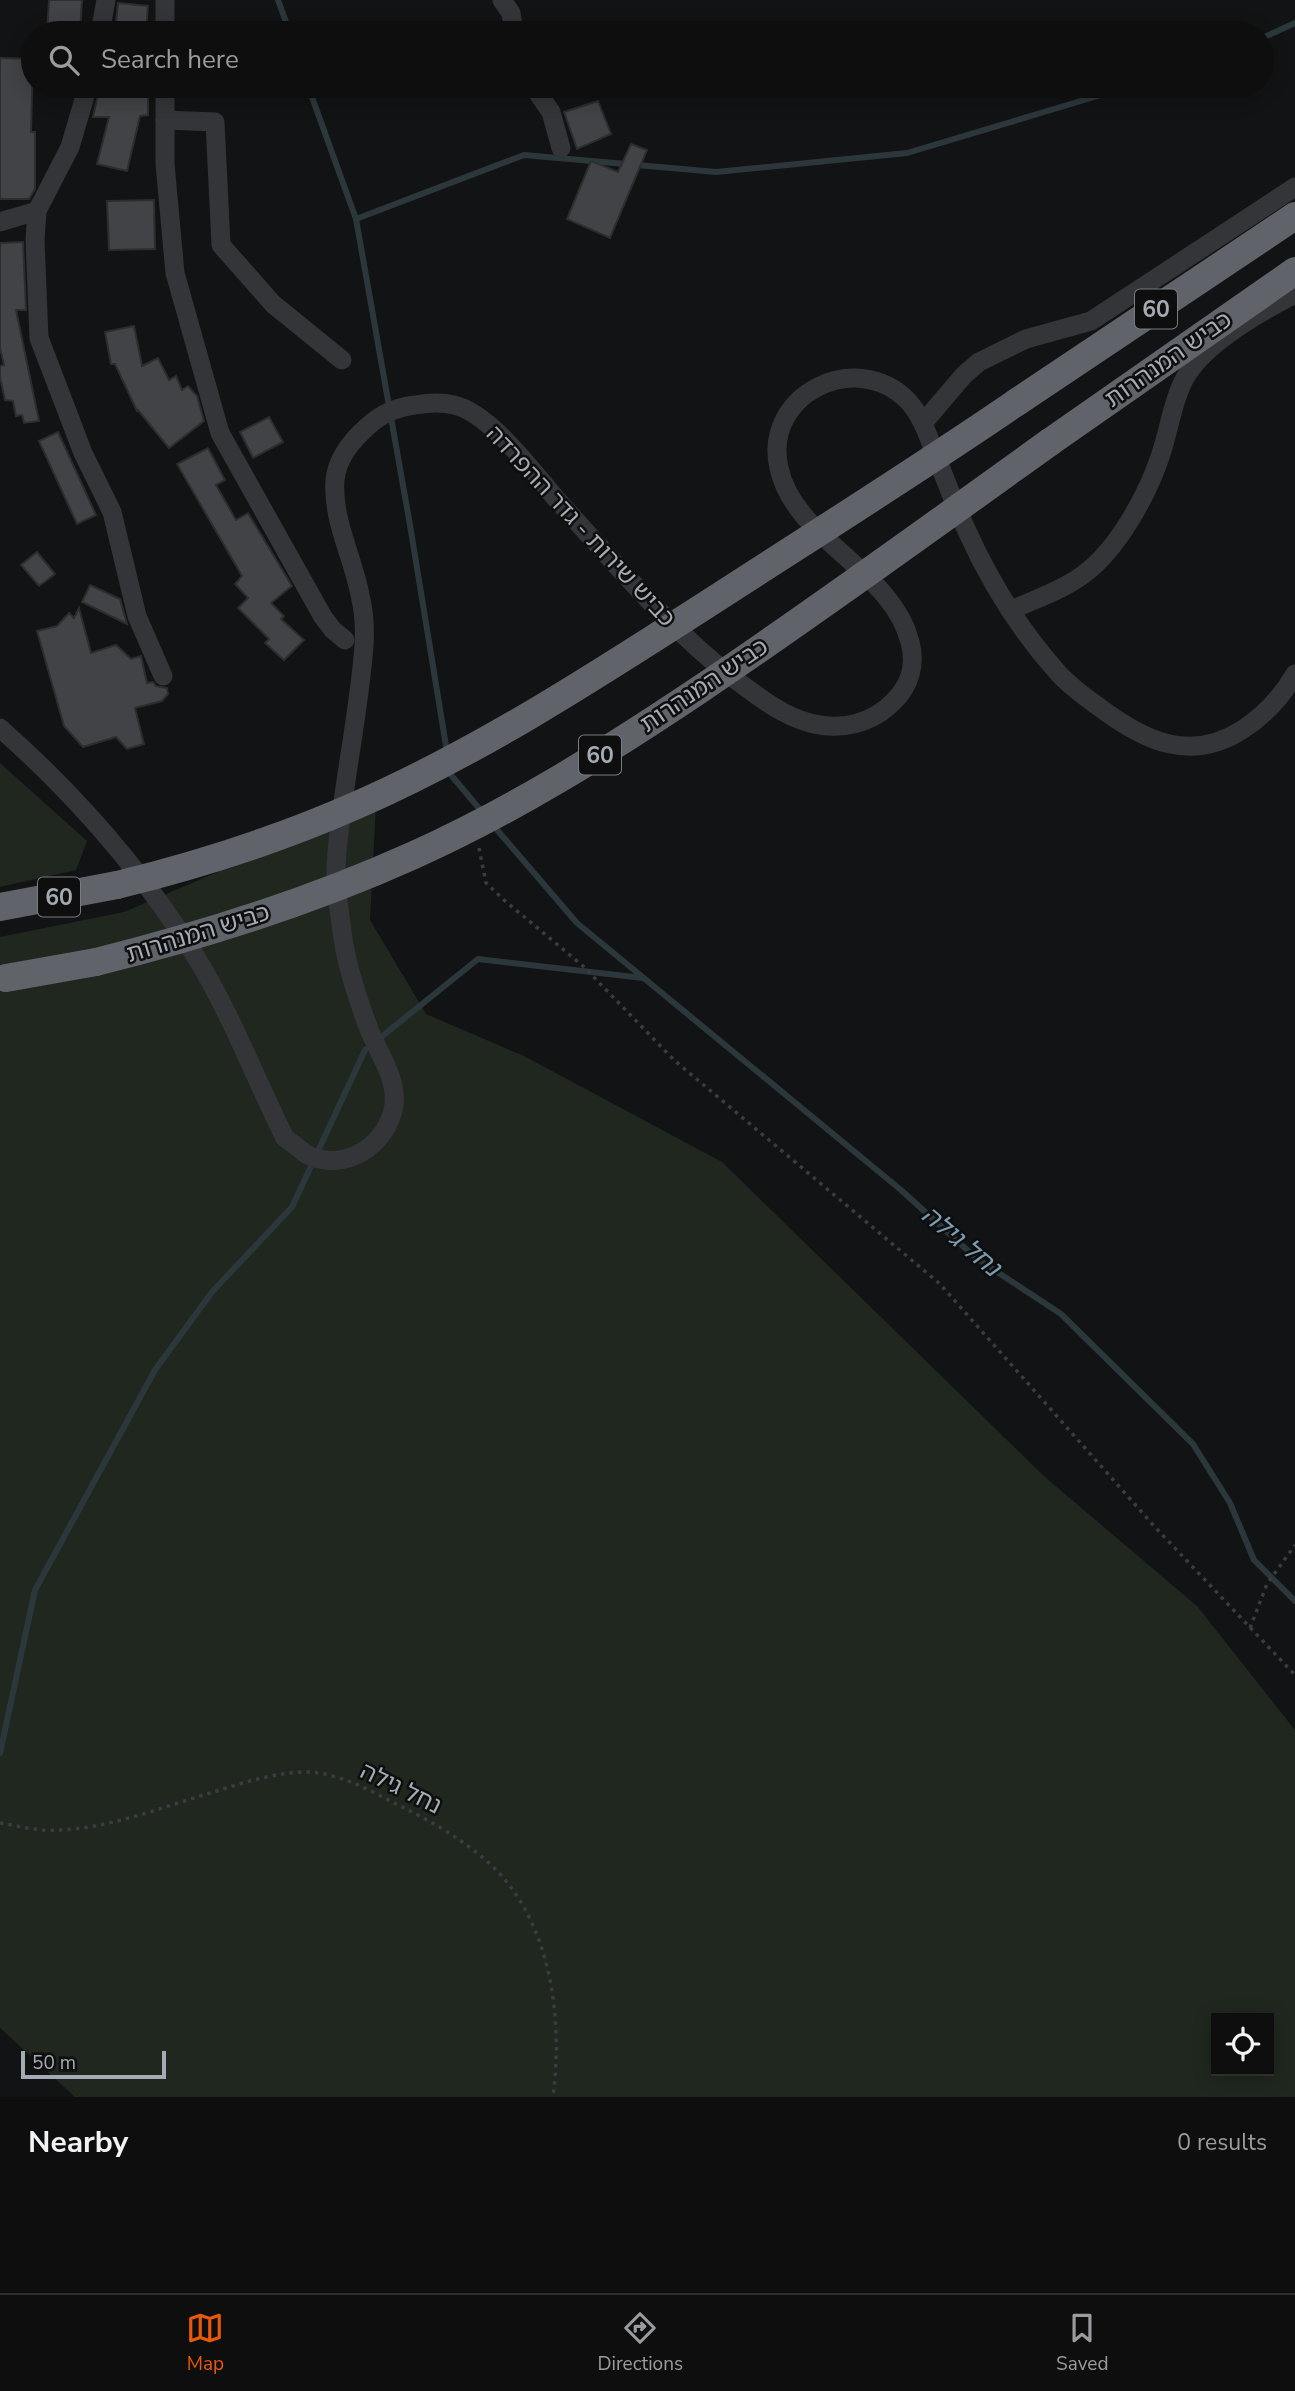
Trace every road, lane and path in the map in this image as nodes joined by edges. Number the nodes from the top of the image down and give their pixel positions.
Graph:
1 (106, 0) edge
2 (165, 0) edge
3 (502, 0) edge
4 (102, 21) edge
5 (165, 21) edge
6 (512, 21) edge
7 (84, 98) edge
8 (165, 98) edge
9 (541, 98) edge
10 (165, 120) junction
11 (561, 148) dead end
12 (1295, 187) edge
13 (37, 211) junction
14 (1295, 216) edge
15 (0, 222) edge
16 (1295, 271) edge
17 (1295, 294) edge
18 (342, 360) dead end
19 (923, 423) junction
20 (1012, 610) junction
21 (345, 640) dead end
22 (1295, 674) edge
23 (163, 676) dead end
24 (0, 728) edge
25 (479, 847) dead end
26 (0, 907) edge
27 (6, 978) dead end
28 (1295, 1545) edge
29 (1250, 1628) junction
30 (1295, 1675) edge
31 (0, 1823) edge
32 (553, 2097) edge

1 - 4 street
2 - 5 street
3 - 6 street
7 - 13 street
8 - 10 street
9 - 11 street
10 - 18 street
10 - 21 street
12 - 19 street
13 - 15 street
13 - 23 street
14 - 26 highway, כביש המנהרות / 60, bridge
16 - 27 highway, כביש המנהרות / 60, bridge
17 - 20 street
19 - 20 street, כביש שירות - גדר ההפרדה
19 - 24 street, כביש שירות - גדר ההפרדה
20 - 22 street, כביש שירות - גדר ההפרדה
25 - 29 path
28 - 29 path
29 - 30 path
31 - 32 path, נחל גילה

